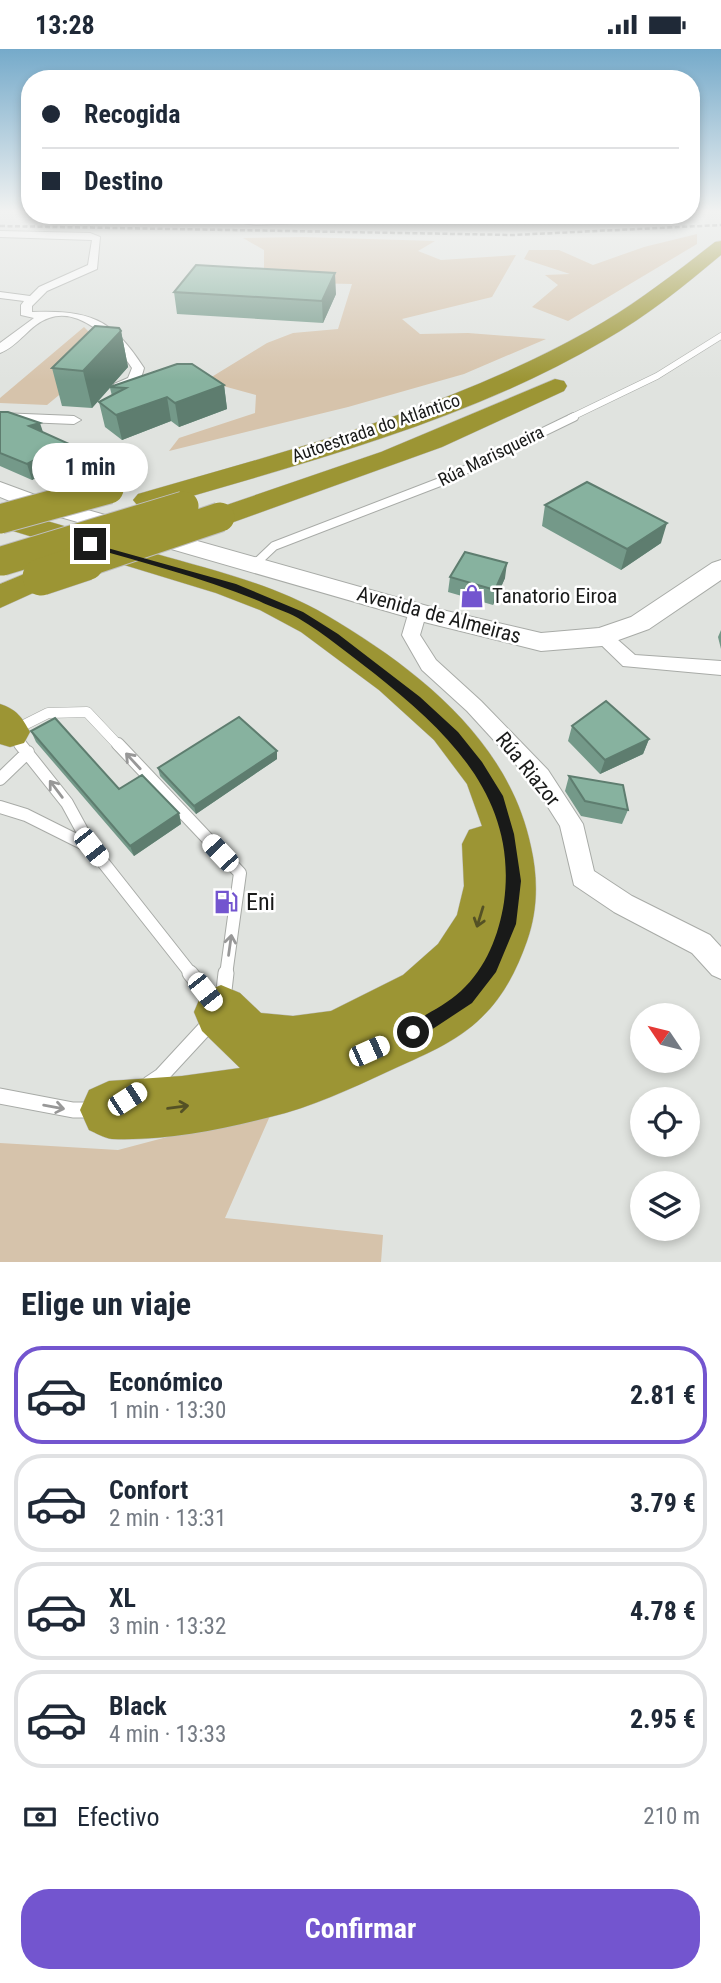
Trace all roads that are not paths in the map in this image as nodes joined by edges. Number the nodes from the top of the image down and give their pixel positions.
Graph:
1 (93, 267) edge
2 (696, 267) edge
3 (721, 267) edge
4 (0, 295) edge
5 (32, 299) junction
6 (27, 315) junction
7 (45, 315) junction
8 (0, 335) edge
9 (721, 336) edge
10 (607, 347) junction
11 (0, 349) edge
12 (119, 387) edge
13 (433, 411) junction
14 (0, 417) edge
15 (74, 420) dead end
16 (0, 489) edge
17 (0, 518) edge
18 (0, 549) edge
19 (256, 564) junction
20 (717, 575) edge
21 (0, 597) edge
22 (418, 611) junction
23 (602, 637) junction
24 (721, 668) edge
25 (10, 735) edge
26 (0, 779) edge
27 (0, 807) edge
28 (91, 847) junction
29 (721, 966) edge
30 (235, 1026) junction
31 (303, 1080) junction
32 (0, 1096) edge
33 (127, 1099) junction

1 - 5 street
2 - 13 highway, Autoestrada do Atlántico
3 - 10 highway, Autoestrada do Atlántico
4 - 5 street
5 - 6 street
6 - 7 street
6 - 8 street
7 - 11 street
7 - 12 street
9 - 19 lane, Rúa Marisqueira
10 - 18 highway, Autoestrada do Atlántico, bridge
10 - 21 highway, bridge
13 - 17 highway, bridge
13 - 18 highway, Autoestrada do Atlántico
14 - 15 street
16 - 19 main road, Avenida de Almeiras
17 - 31 highway
18 -> 30 highway
19 - 22 main road, Avenida de Almeiras
20 - 23 main road, Avenida de Almeiras
22 - 23 main road, Avenida de Almeiras
22 - 29 street, Rúa Riazor
23 - 24 street
25 - 26 lane
28 -> 25 lane
30 -> 25 lane
27 - 28 lane
28 - 30 lane
30 - 31 highway
30 - 33 lane
33 -> 31 highway
32 -> 33 lane

